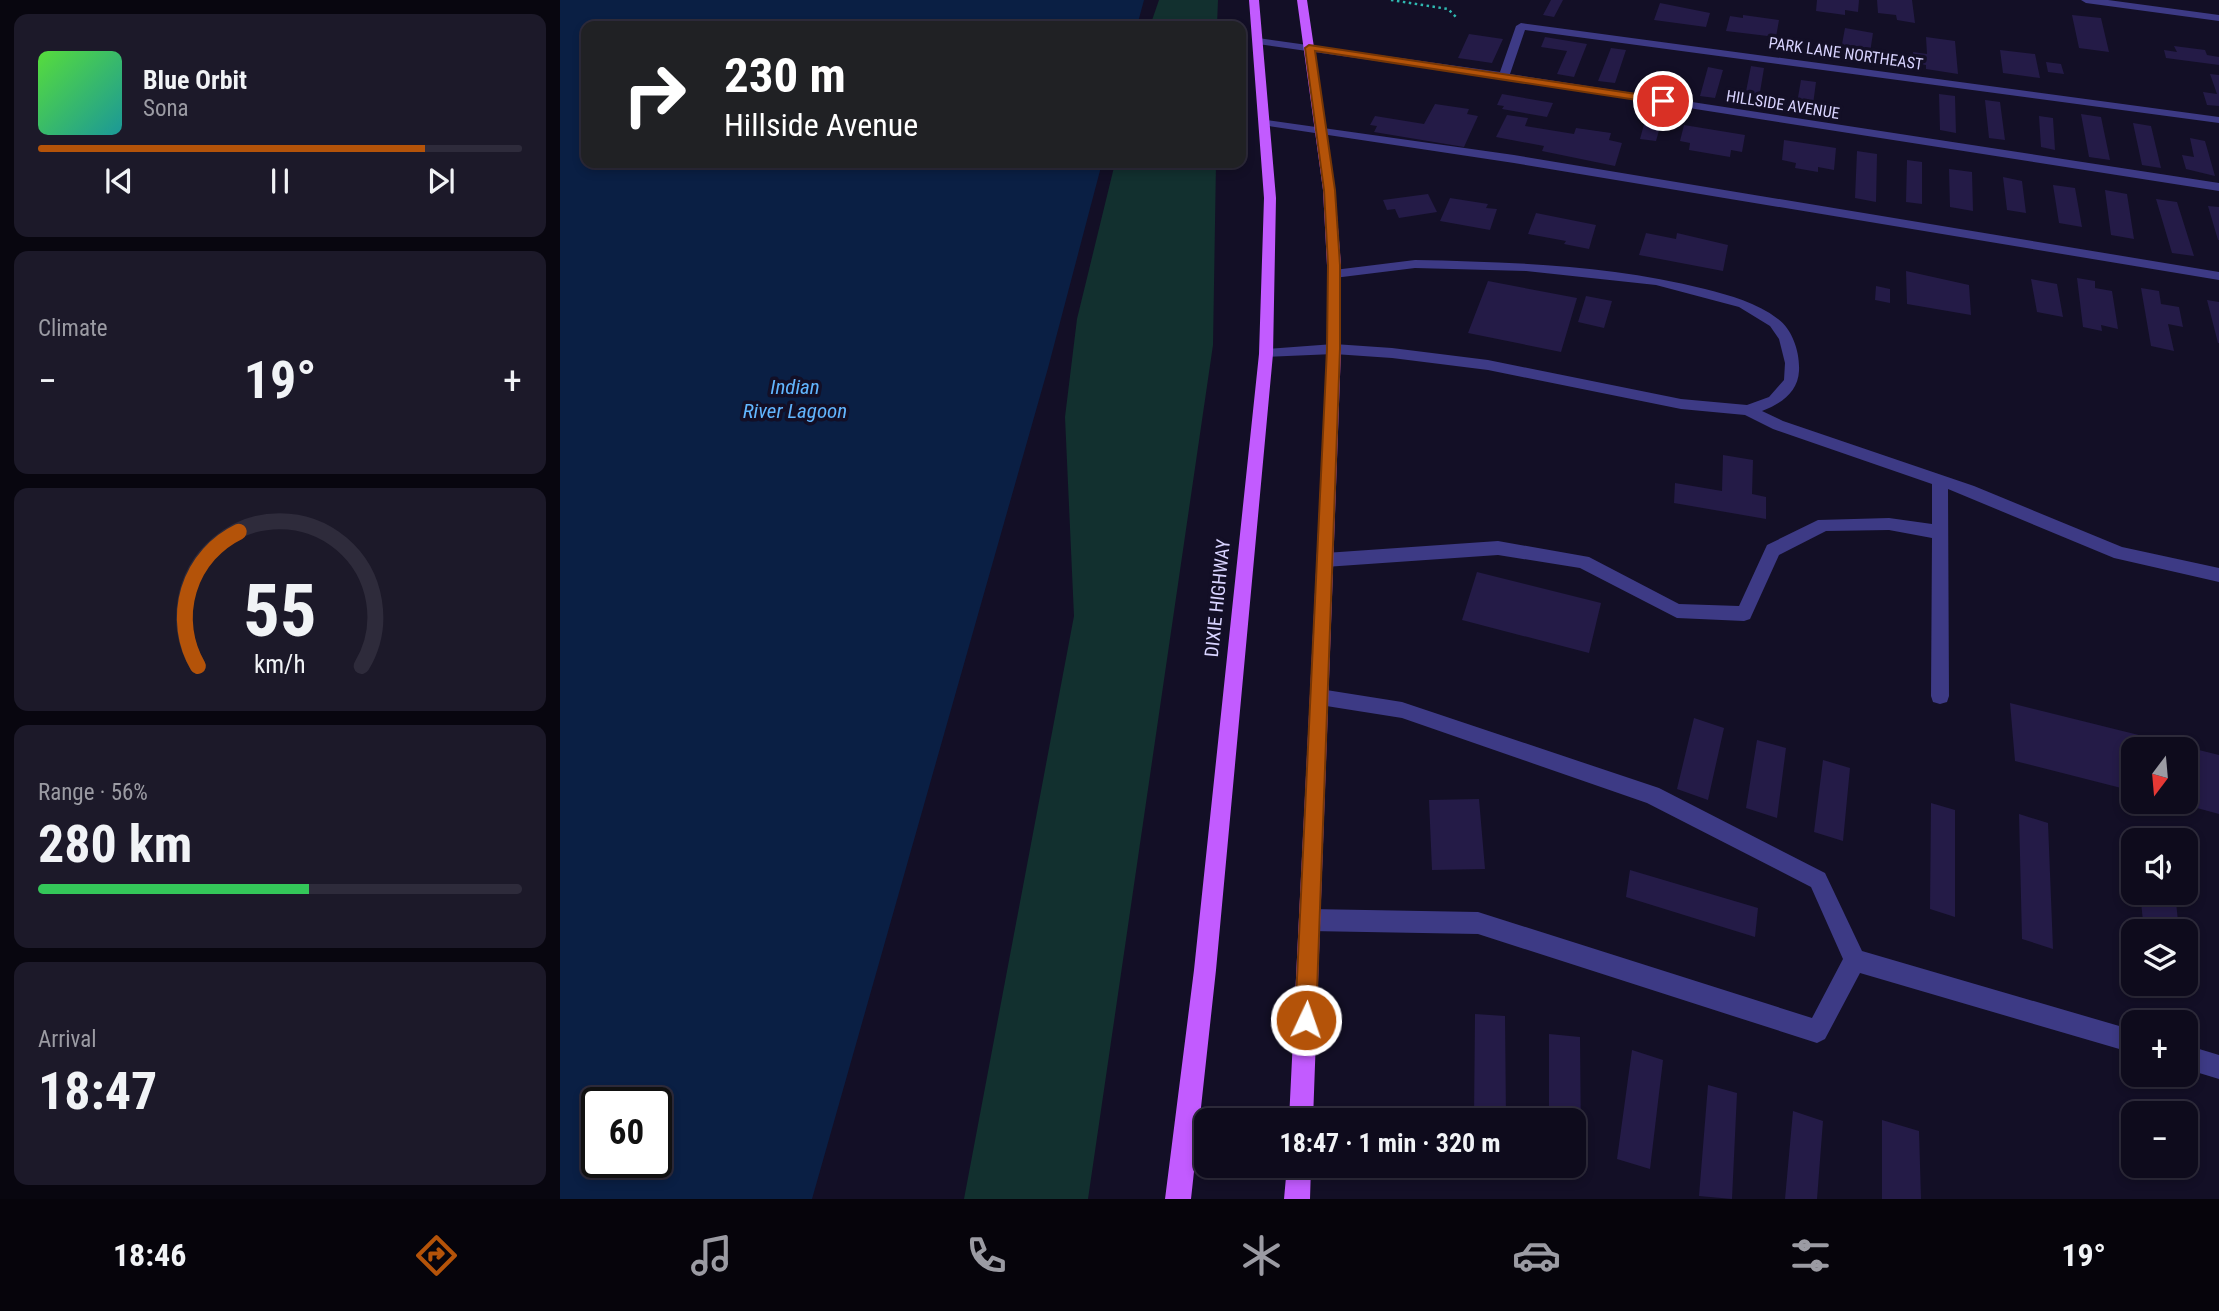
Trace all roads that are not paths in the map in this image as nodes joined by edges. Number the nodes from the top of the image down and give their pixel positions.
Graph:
1 (1254, 0) edge
2 (1302, 0) edge
3 (2086, 0) edge
4 (2219, 18) edge
5 (1258, 41) junction
6 (1309, 48) junction
7 (1504, 76) junction
8 (2219, 120) edge
9 (1266, 123) junction
10 (1322, 131) junction
11 (2219, 187) edge
12 (1334, 274) junction
13 (2219, 276) edge
14 (1334, 349) junction
15 (1266, 354) junction
16 (1748, 410) junction
17 (1940, 480) junction
18 (1938, 532) junction
19 (1325, 559) junction
20 (2219, 575) edge
21 (1320, 696) junction
22 (1940, 696) dead end
23 (1310, 920) junction
24 (1855, 960) junction
25 (2121, 1038) edge
26 (2198, 1061) edge
27 (2219, 1067) edge
28 (1302, 1108) edge
29 (1298, 1178) edge
30 (1178, 1199) edge
31 (1297, 1199) edge

1 - 5 main road, DIXIE HIGHWAY
2 - 6 main road
3 - 4 street
5 - 6 street, HILLSIDE AVENUE
5 - 9 main road, DIXIE HIGHWAY
6 - 7 street, HILLSIDE AVENUE
6 - 10 main road
7 - 8 street, PARK LANE NORTHEAST
7 - 11 street, HILLSIDE AVENUE
9 - 10 street
9 - 15 main road, DIXIE HIGHWAY
10 - 12 main road
10 - 13 street
12 - 14 main road
12 - 16 street
14 - 15 street
14 - 16 street
14 - 19 main road
15 - 30 main road, DIXIE HIGHWAY
16 - 17 street
17 - 18 street
17 - 20 street
18 - 19 street
18 - 22 street
19 - 21 main road
21 - 23 main road
21 - 24 street
23 - 24 street
23 - 28 main road
24 - 25 street
26 - 27 street
29 - 31 main road

